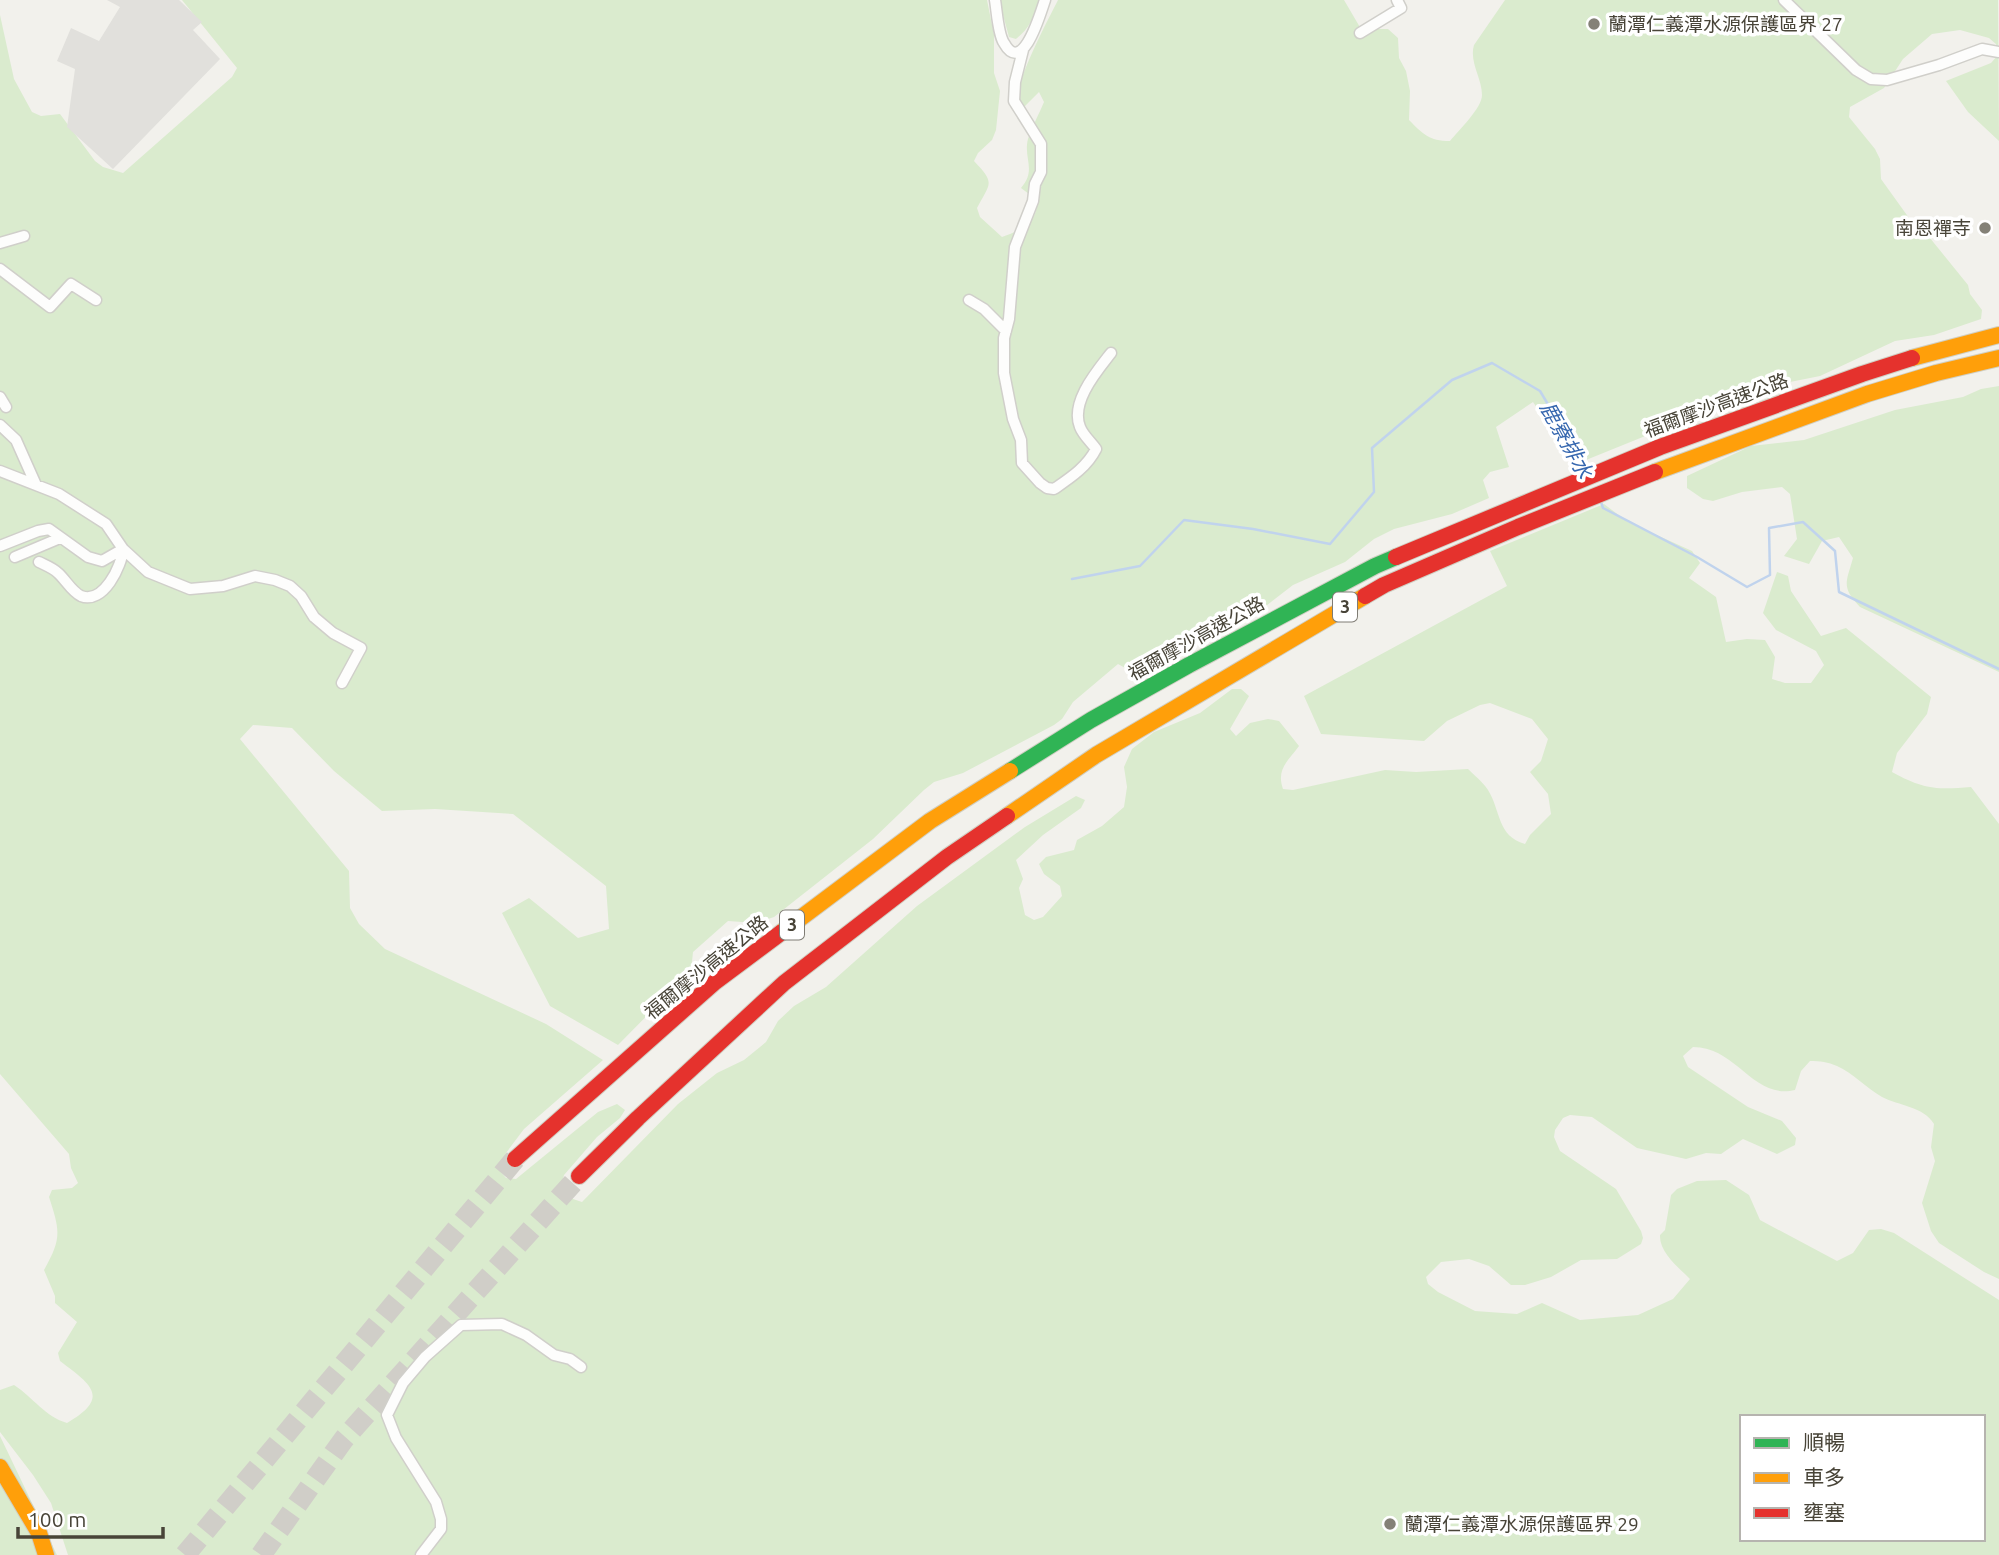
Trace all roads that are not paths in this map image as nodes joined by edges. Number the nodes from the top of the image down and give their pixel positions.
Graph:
1 (995, 0) edge
2 (1045, 0) edge
3 (1397, 0) edge
4 (1784, 0) edge
5 (1360, 33) dead end
6 (1023, 50) junction
7 (1999, 52) edge
8 (24, 236) dead end
9 (0, 243) edge
10 (0, 269) edge
11 (96, 300) dead end
12 (969, 300) dead end
13 (1006, 331) junction
14 (1999, 335) edge
15 (1111, 353) dead end
16 (1999, 358) edge
17 (0, 425) edge
18 (0, 471) edge
19 (36, 485) junction
20 (60, 538) junction
21 (0, 547) edge
22 (123, 549) junction
23 (15, 557) dead end
24 (39, 562) dead end
25 (342, 683) dead end
26 (515, 1159) tunnel mouth
27 (579, 1176) tunnel mouth
28 (582, 1367) dead end
29 (0, 1467) edge
30 (46, 1555) edge
31 (421, 1555) edge

1 - 6 street
2 - 6 street
3 - 5 street
4 - 7 street
6 - 13 street
8 - 9 street
10 - 11 street
12 - 13 street
13 - 15 street
14 - 26 main road, 福爾摩沙高速公路 / 3
16 - 27 main road, 3
17 - 19 street
18 - 19 street
19 - 22 street
20 - 21 street
20 - 22 street
20 - 23 street
22 - 24 street
22 - 25 street
28 - 31 street
29 - 30 main road

